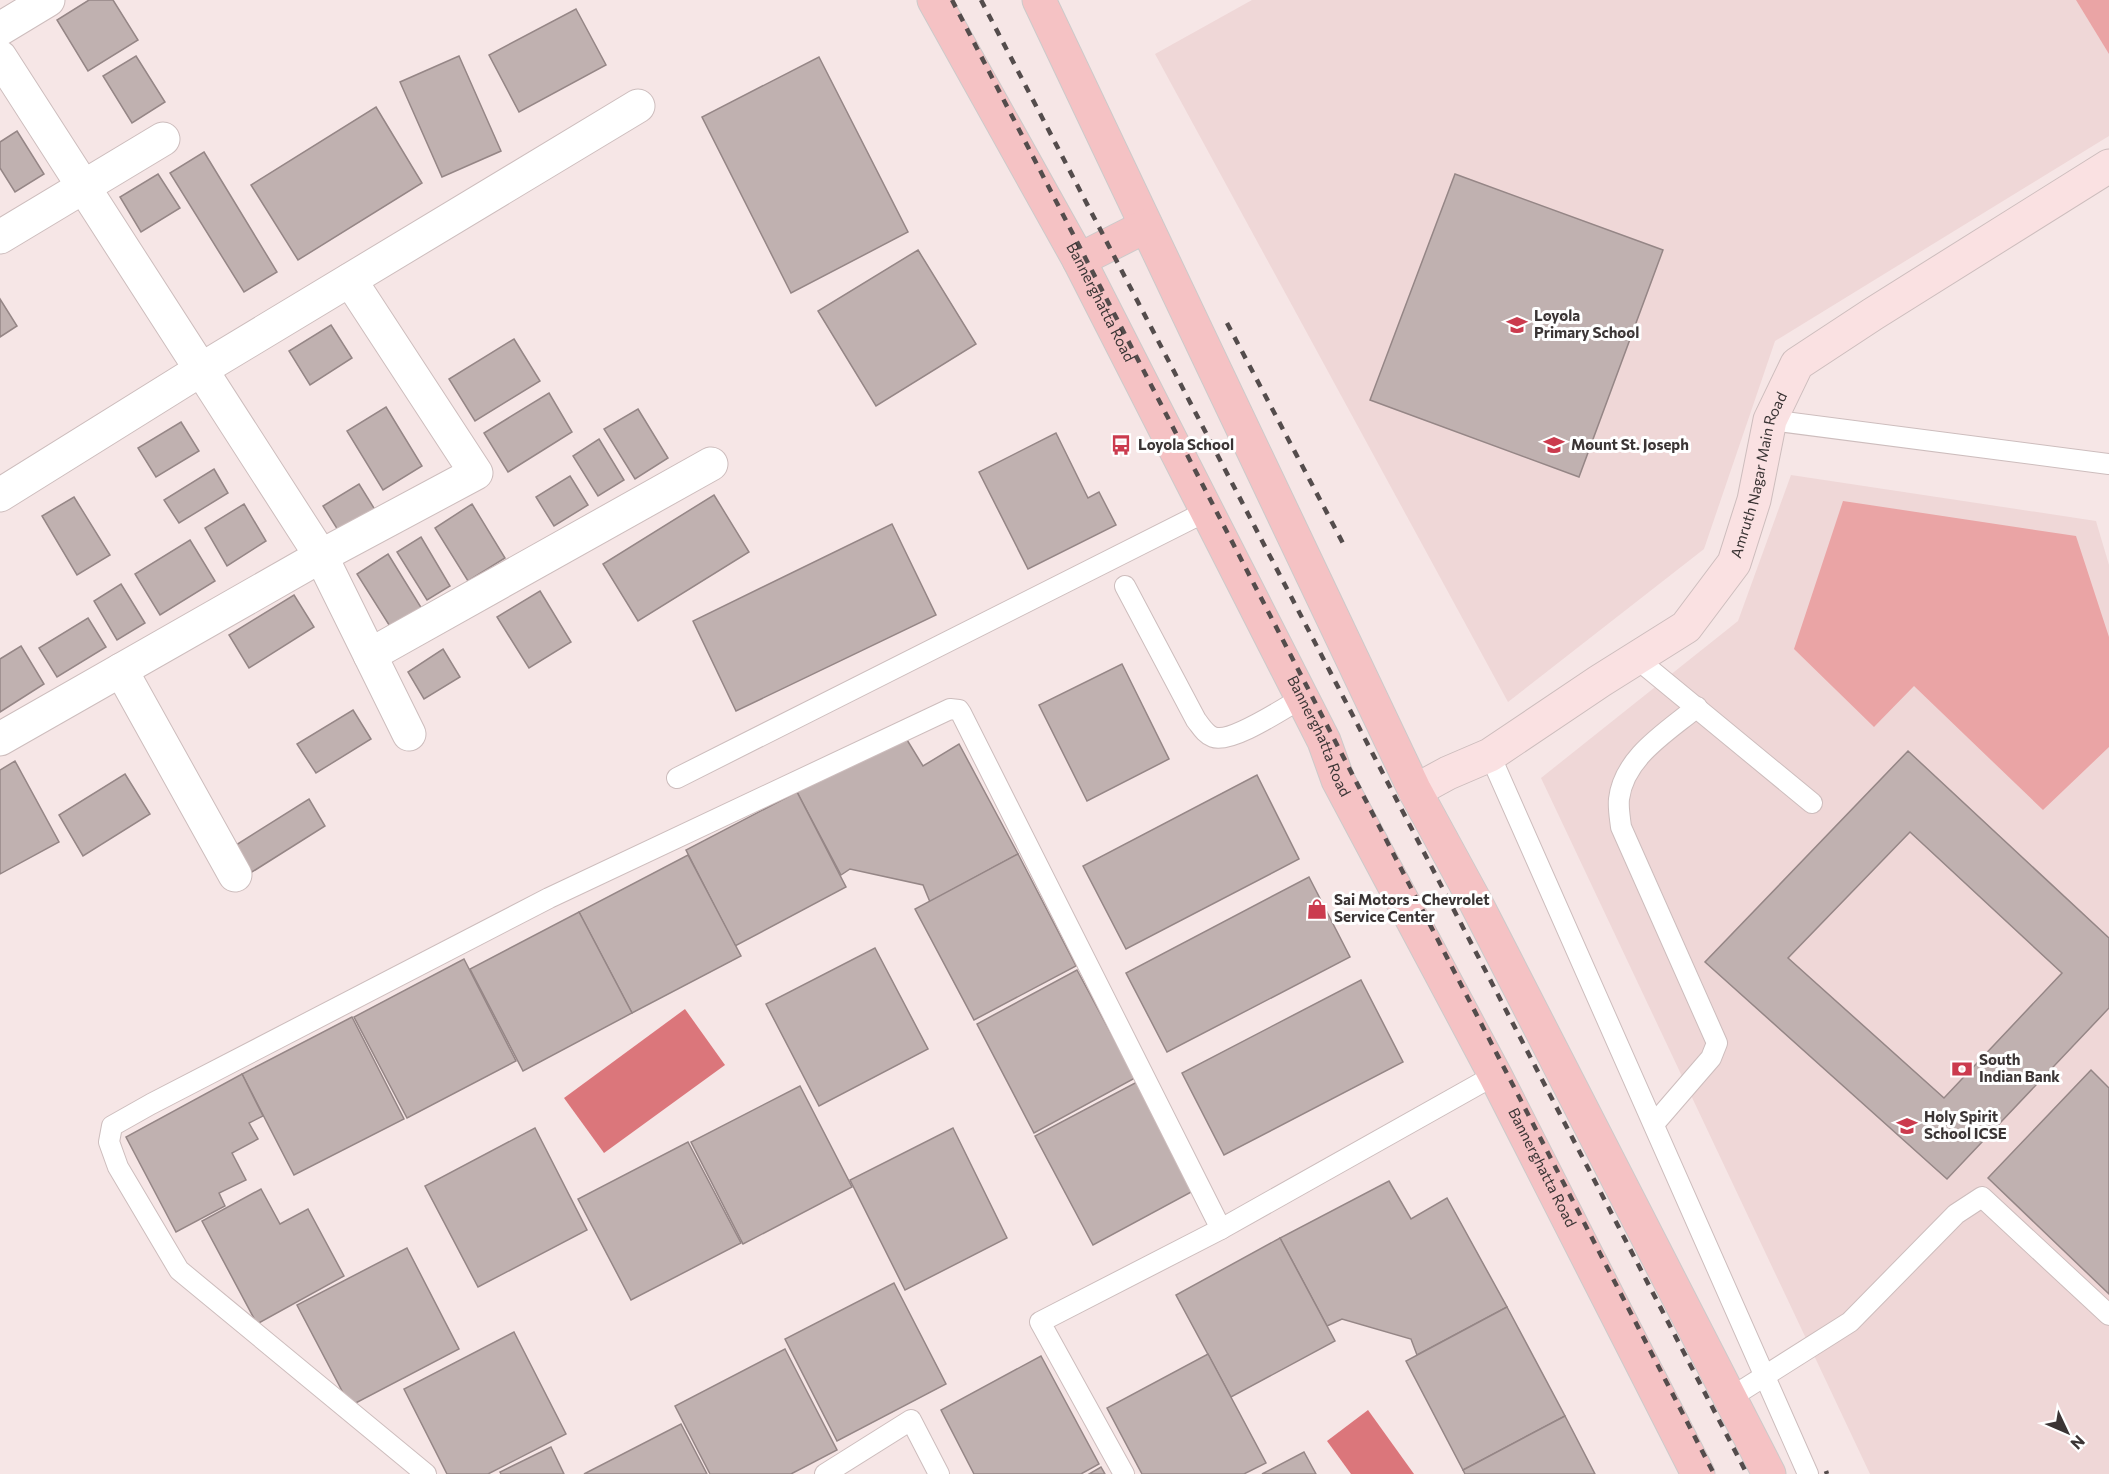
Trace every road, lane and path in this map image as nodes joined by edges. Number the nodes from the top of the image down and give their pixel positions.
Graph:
1 (48, 0) edge
2 (934, 0) edge
3 (1039, 0) edge
4 (0, 29) edge
5 (0, 57) edge
6 (638, 106) dead end
7 (163, 140) dead end
8 (2109, 166) edge
9 (82, 186) junction
10 (1146, 226) junction
11 (0, 237) edge
12 (1079, 260) junction
13 (350, 280) junction
14 (202, 369) junction
15 (1770, 420) junction
16 (711, 464) dead end
17 (2109, 464) edge
18 (0, 495) edge
19 (1207, 511) junction
20 (321, 556) junction
21 (1125, 586) dead end
22 (370, 655) junction
23 (1636, 658) junction
24 (121, 670) junction
25 (1302, 698) junction
26 (1696, 707) junction
27 (409, 734) dead end
28 (0, 739) edge
29 (1490, 755) junction
30 (677, 778) dead end
31 (1415, 791) junction
32 (1812, 803) dead end
33 (235, 875) dead end
34 (1495, 1075) junction
35 (1654, 1124) junction
36 (1221, 1229) junction
37 (2109, 1316) edge
38 (1765, 1376) junction
39 (1730, 1398) junction
40 (426, 1474) edge
41 (825, 1474) edge
42 (939, 1474) edge
43 (1124, 1474) edge
44 (1698, 1474) edge
45 (1769, 1474) edge
46 (1808, 1474) edge

1 - 4 street
2 - 12 main road, Bannerghatta Road
3 - 10 main road
5 - 9 street
6 - 13 street
7 - 9 street
8 - 15 main road, Amruth Nagar Main Road
9 - 11 street
9 - 14 street
10 - 12 main road
10 - 31 main road
12 - 19 main road, Bannerghatta Road
13 - 14 street
13 - 20 street
14 - 18 street
14 - 20 street
15 - 17 lane
15 - 23 main road, Amruth Nagar Main Road
16 - 22 street
19 - 25 main road, Bannerghatta Road
19 - 30 lane
20 - 22 street
20 - 24 street
21 - 25 lane
22 - 27 street
23 - 26 lane
23 - 29 main road, Amruth Nagar Main Road
24 - 28 street
24 - 33 street
25 - 34 main road, Bannerghatta Road
26 - 32 lane
26 - 35 lane
29 - 31 main road, Amruth Nagar Main Road
29 - 35 lane
31 - 39 main road
34 - 36 lane
34 - 44 main road, Bannerghatta Road
35 - 38 lane
36 - 40 lane
36 - 43 lane
37 - 38 lane
38 - 39 lane
38 - 46 lane
39 - 45 main road
41 - 42 lane

